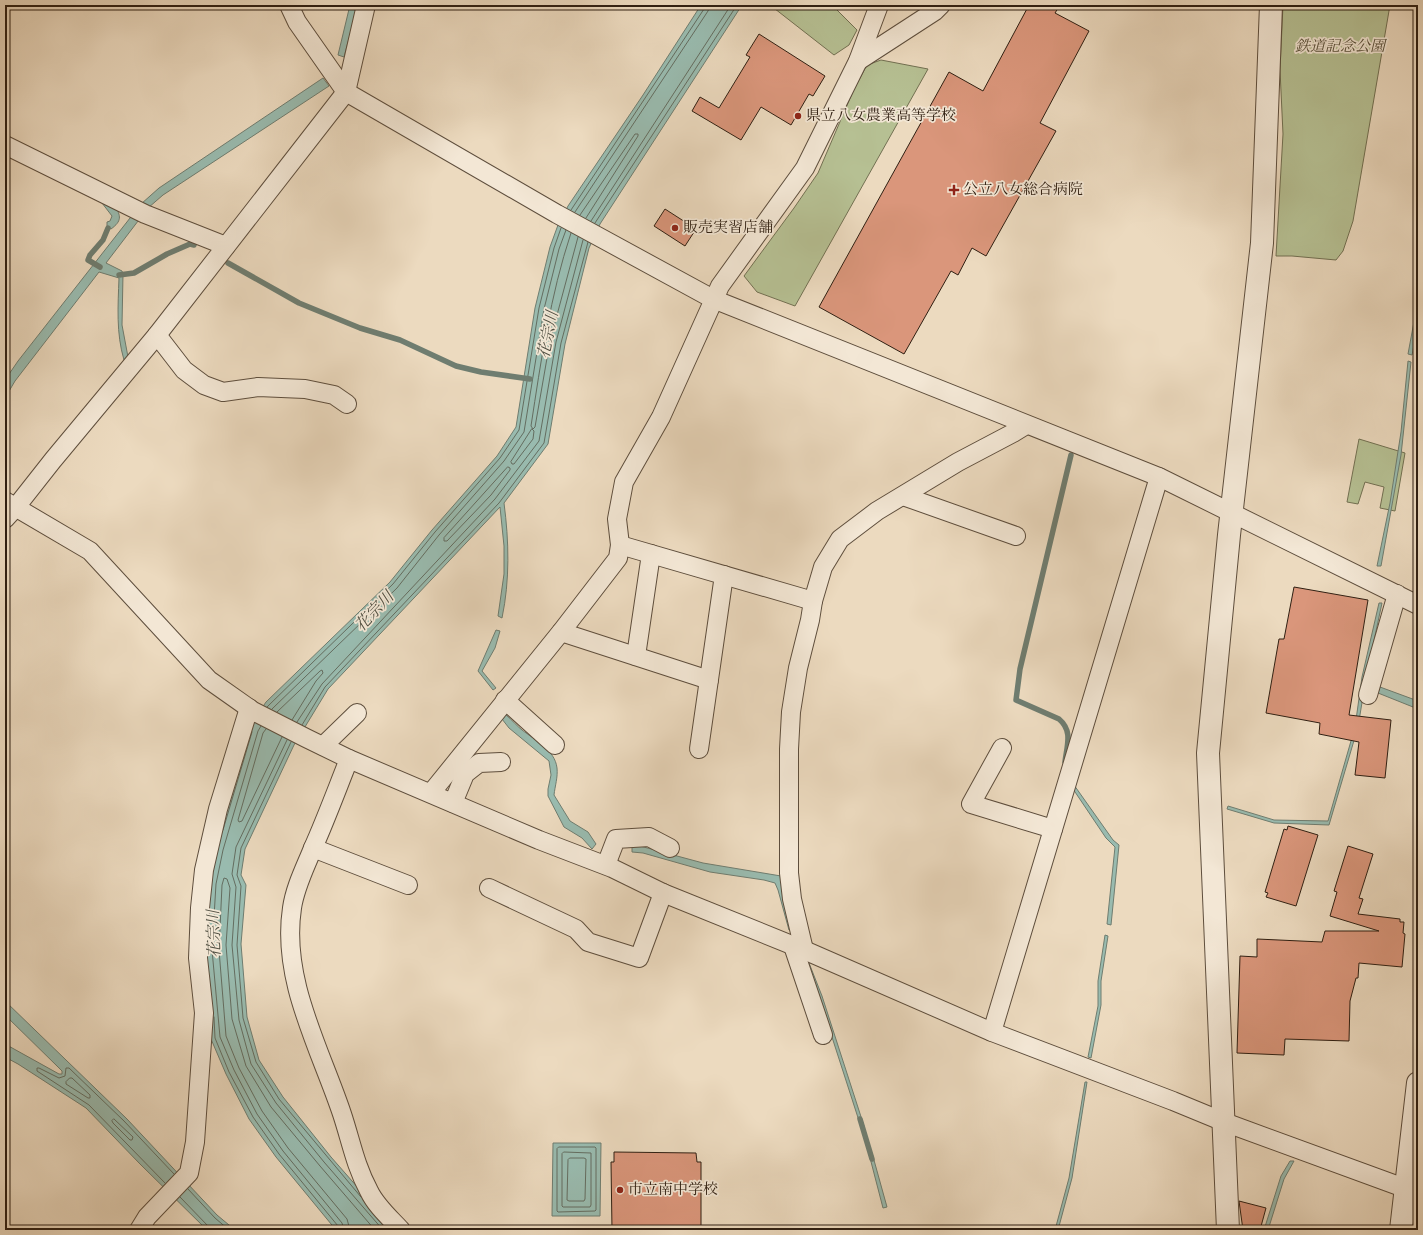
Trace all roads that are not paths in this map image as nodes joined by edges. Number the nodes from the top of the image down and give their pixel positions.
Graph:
1 (289, 5) edge
2 (366, 5) edge
3 (879, 5) edge
4 (941, 5) edge
5 (1271, 5) edge
6 (858, 61) junction
7 (346, 92) junction
8 (5, 145) edge
9 (226, 246) junction
10 (714, 299) junction
11 (157, 336) junction
12 (347, 404) dead end
13 (1026, 425) junction
14 (1159, 477) junction
15 (903, 496) junction
16 (9, 509) edge
17 (1232, 513) junction
18 (1016, 536) dead end
19 (620, 545) junction
20 (650, 554) junction
21 (724, 575) junction
22 (1397, 594) junction
23 (813, 601) junction
24 (1418, 605) edge
25 (562, 632) junction
26 (636, 656) junction
27 (709, 680) junction
28 (1368, 695) dead end
29 (505, 700) junction
30 (251, 710) junction
31 (357, 713) dead end
32 (555, 745) dead end
33 (323, 746) junction
34 (699, 748) dead end
35 (1002, 748) dead end
36 (349, 759) junction
37 (501, 762) dead end
38 (431, 793) junction
39 (453, 803) junction
40 (1053, 829) junction
41 (314, 848) junction
42 (670, 848) dead end
43 (606, 866) junction
44 (408, 885) dead end
45 (489, 888) dead end
46 (663, 893) junction
47 (798, 948) junction
48 (992, 1032) junction
49 (823, 1035) dead end
50 (1418, 1084) edge
51 (1224, 1122) junction
52 (1412, 1191) edge
53 (139, 1230) edge
54 (401, 1230) edge
55 (1228, 1230) edge
56 (1401, 1230) edge

1 - 7 street
2 - 7 street
3 - 6 street
4 - 6 street
5 - 17 street
6 - 10 street
7 - 9 street
7 - 10 street
8 - 9 street
9 - 11 street
10 - 13 street
10 - 19 street
11 - 12 street
11 - 16 street
13 - 14 street
13 - 15 street
14 - 17 street
14 - 40 street
15 - 18 street
15 - 23 street
16 - 30 street
17 - 22 street
17 - 51 street
19 - 20 street
19 - 25 street
20 - 21 street
20 - 26 street
21 - 23 street
21 - 27 street
22 - 24 street
22 - 28 street
23 - 47 street
25 - 26 street
25 - 29 street
26 - 27 street
27 - 34 street
29 - 32 street
29 - 38 street
30 - 33 street
30 - 53 street
31 - 33 street
33 - 36 street
35 - 40 street
36 - 38 street
36 - 41 street
37 - 39 street
38 - 39 street
39 - 43 street
40 - 48 street
41 - 44 street
41 - 54 street
42 - 43 street
43 - 46 street
45 - 46 street
46 - 47 street
47 - 48 street
47 - 49 street
48 - 51 street
50 - 52 street
51 - 52 street
51 - 55 street
52 - 56 street

